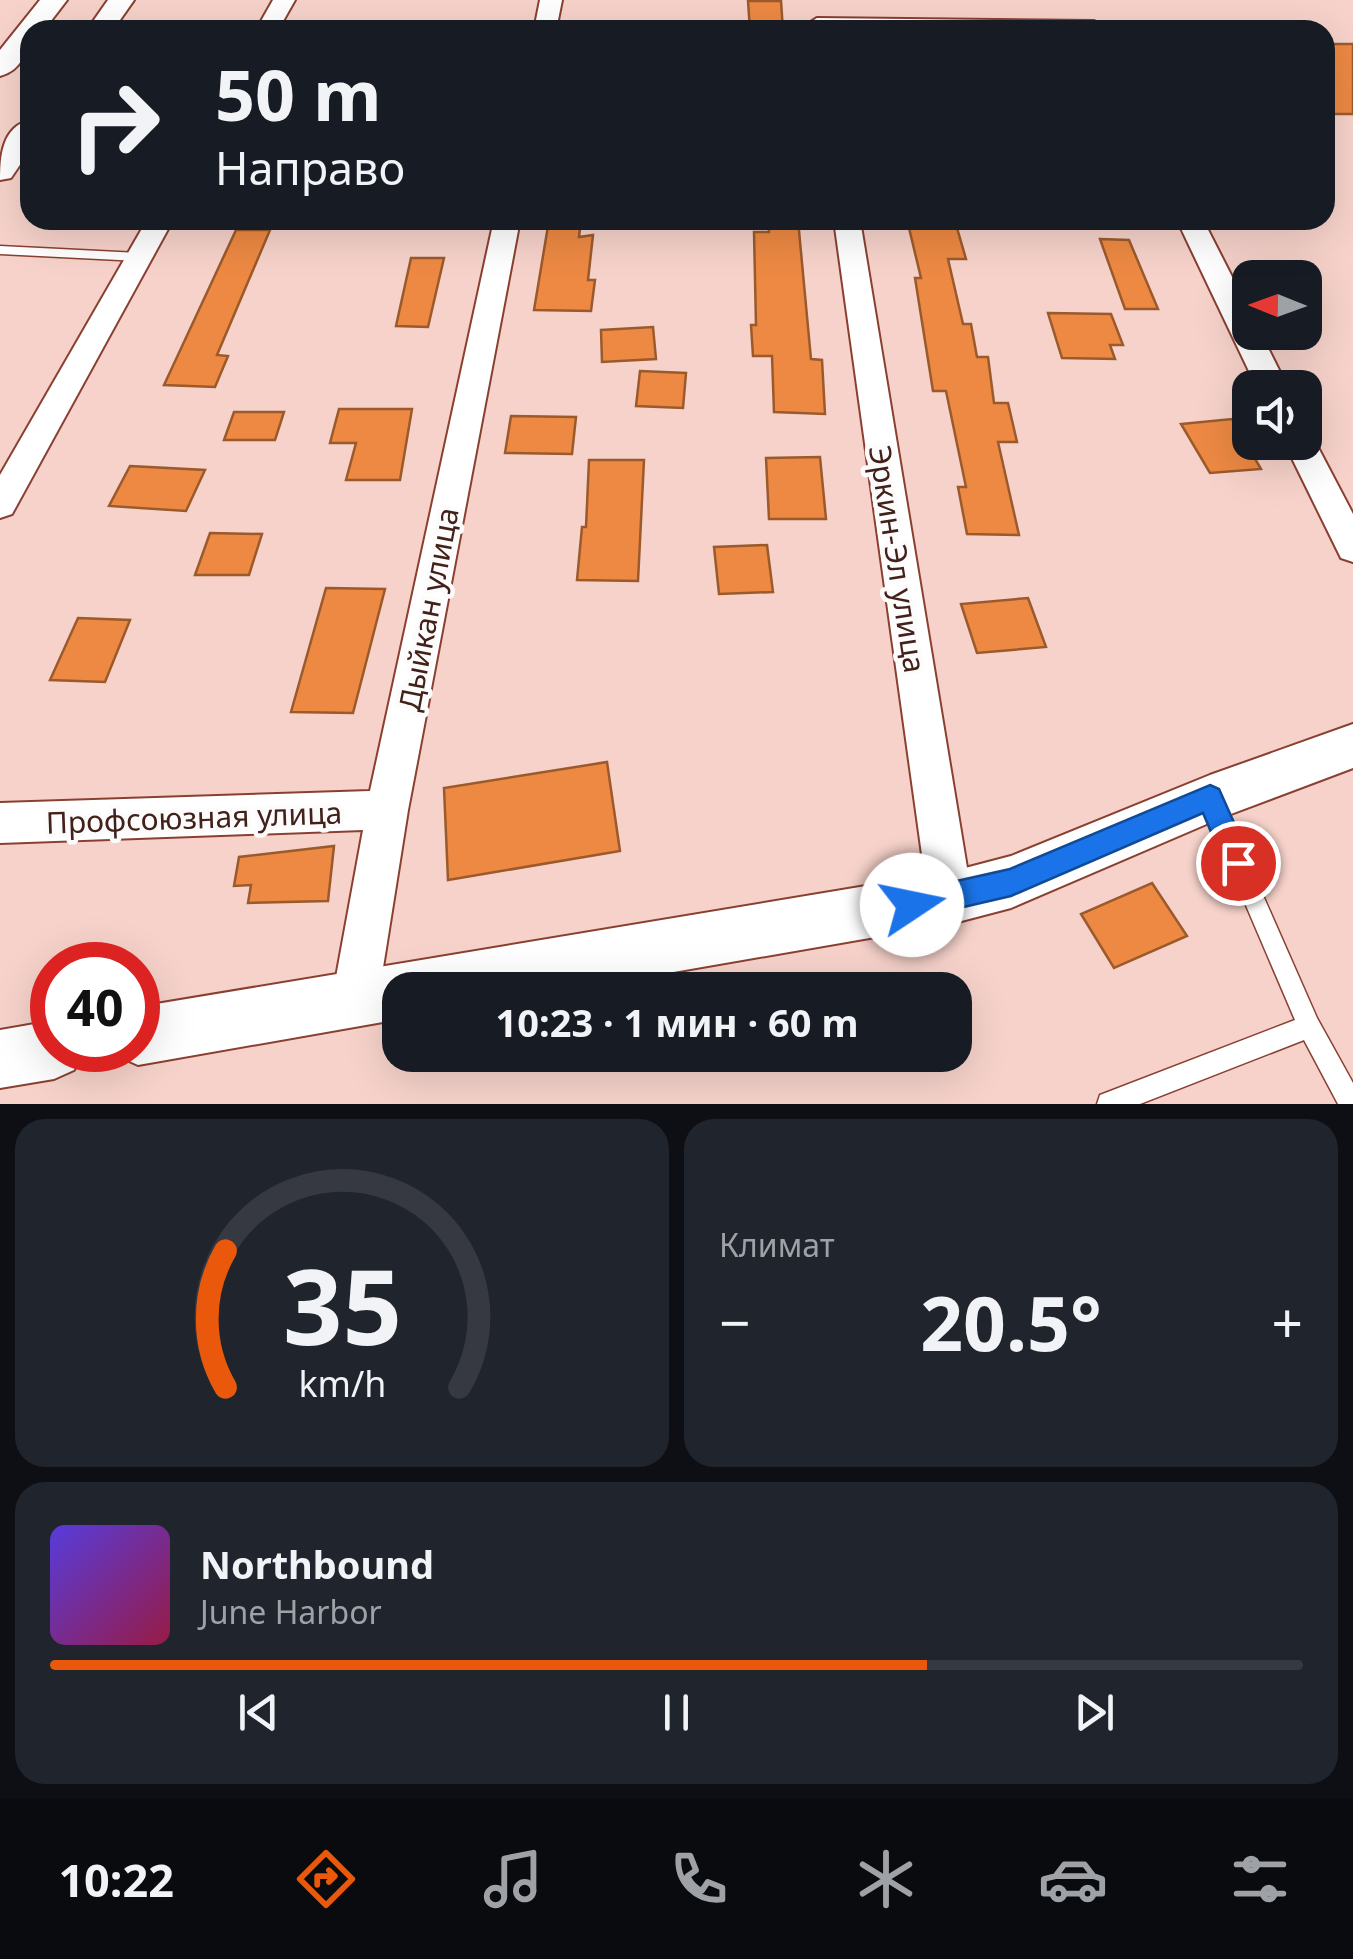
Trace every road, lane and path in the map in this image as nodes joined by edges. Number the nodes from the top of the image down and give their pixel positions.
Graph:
1 (54, 0) edge
2 (38, 20) edge
3 (20, 43) edge
4 (0, 68) edge
5 (20, 143) edge
6 (0, 171) edge
7 (154, 230) edge
8 (505, 230) edge
9 (849, 230) edge
10 (1195, 230) edge
11 (0, 250) edge
12 (139, 257) junction
13 (1264, 370) edge
14 (1309, 460) edge
15 (0, 505) edge
16 (1353, 548) edge
17 (1353, 746) edge
18 (1210, 798) junction
19 (387, 810) junction
20 (0, 823) edge
21 (950, 898) junction
22 (388, 972) edge
23 (517, 972) edge
24 (382, 995) edge
25 (1309, 1026) junction
26 (160, 1032) edge
27 (30, 1054) edge
28 (0, 1059) edge
29 (1109, 1104) edge
30 (1351, 1104) edge

1 - 2 street
3 - 4 street
5 - 6 street
7 - 12 street
8 - 19 street, Дыйкан улица
9 - 21 street, Эркин-Эл улица
10 - 13 street
11 - 12 lane
12 - 15 street
14 - 16 street
17 - 18 street
18 - 21 street
18 - 25 lane
19 - 20 street, Профсоюзная улица
19 - 22 street, Дыйкан улица
21 - 23 street
24 - 26 street
25 - 29 lane
25 - 30 lane
27 - 28 street

